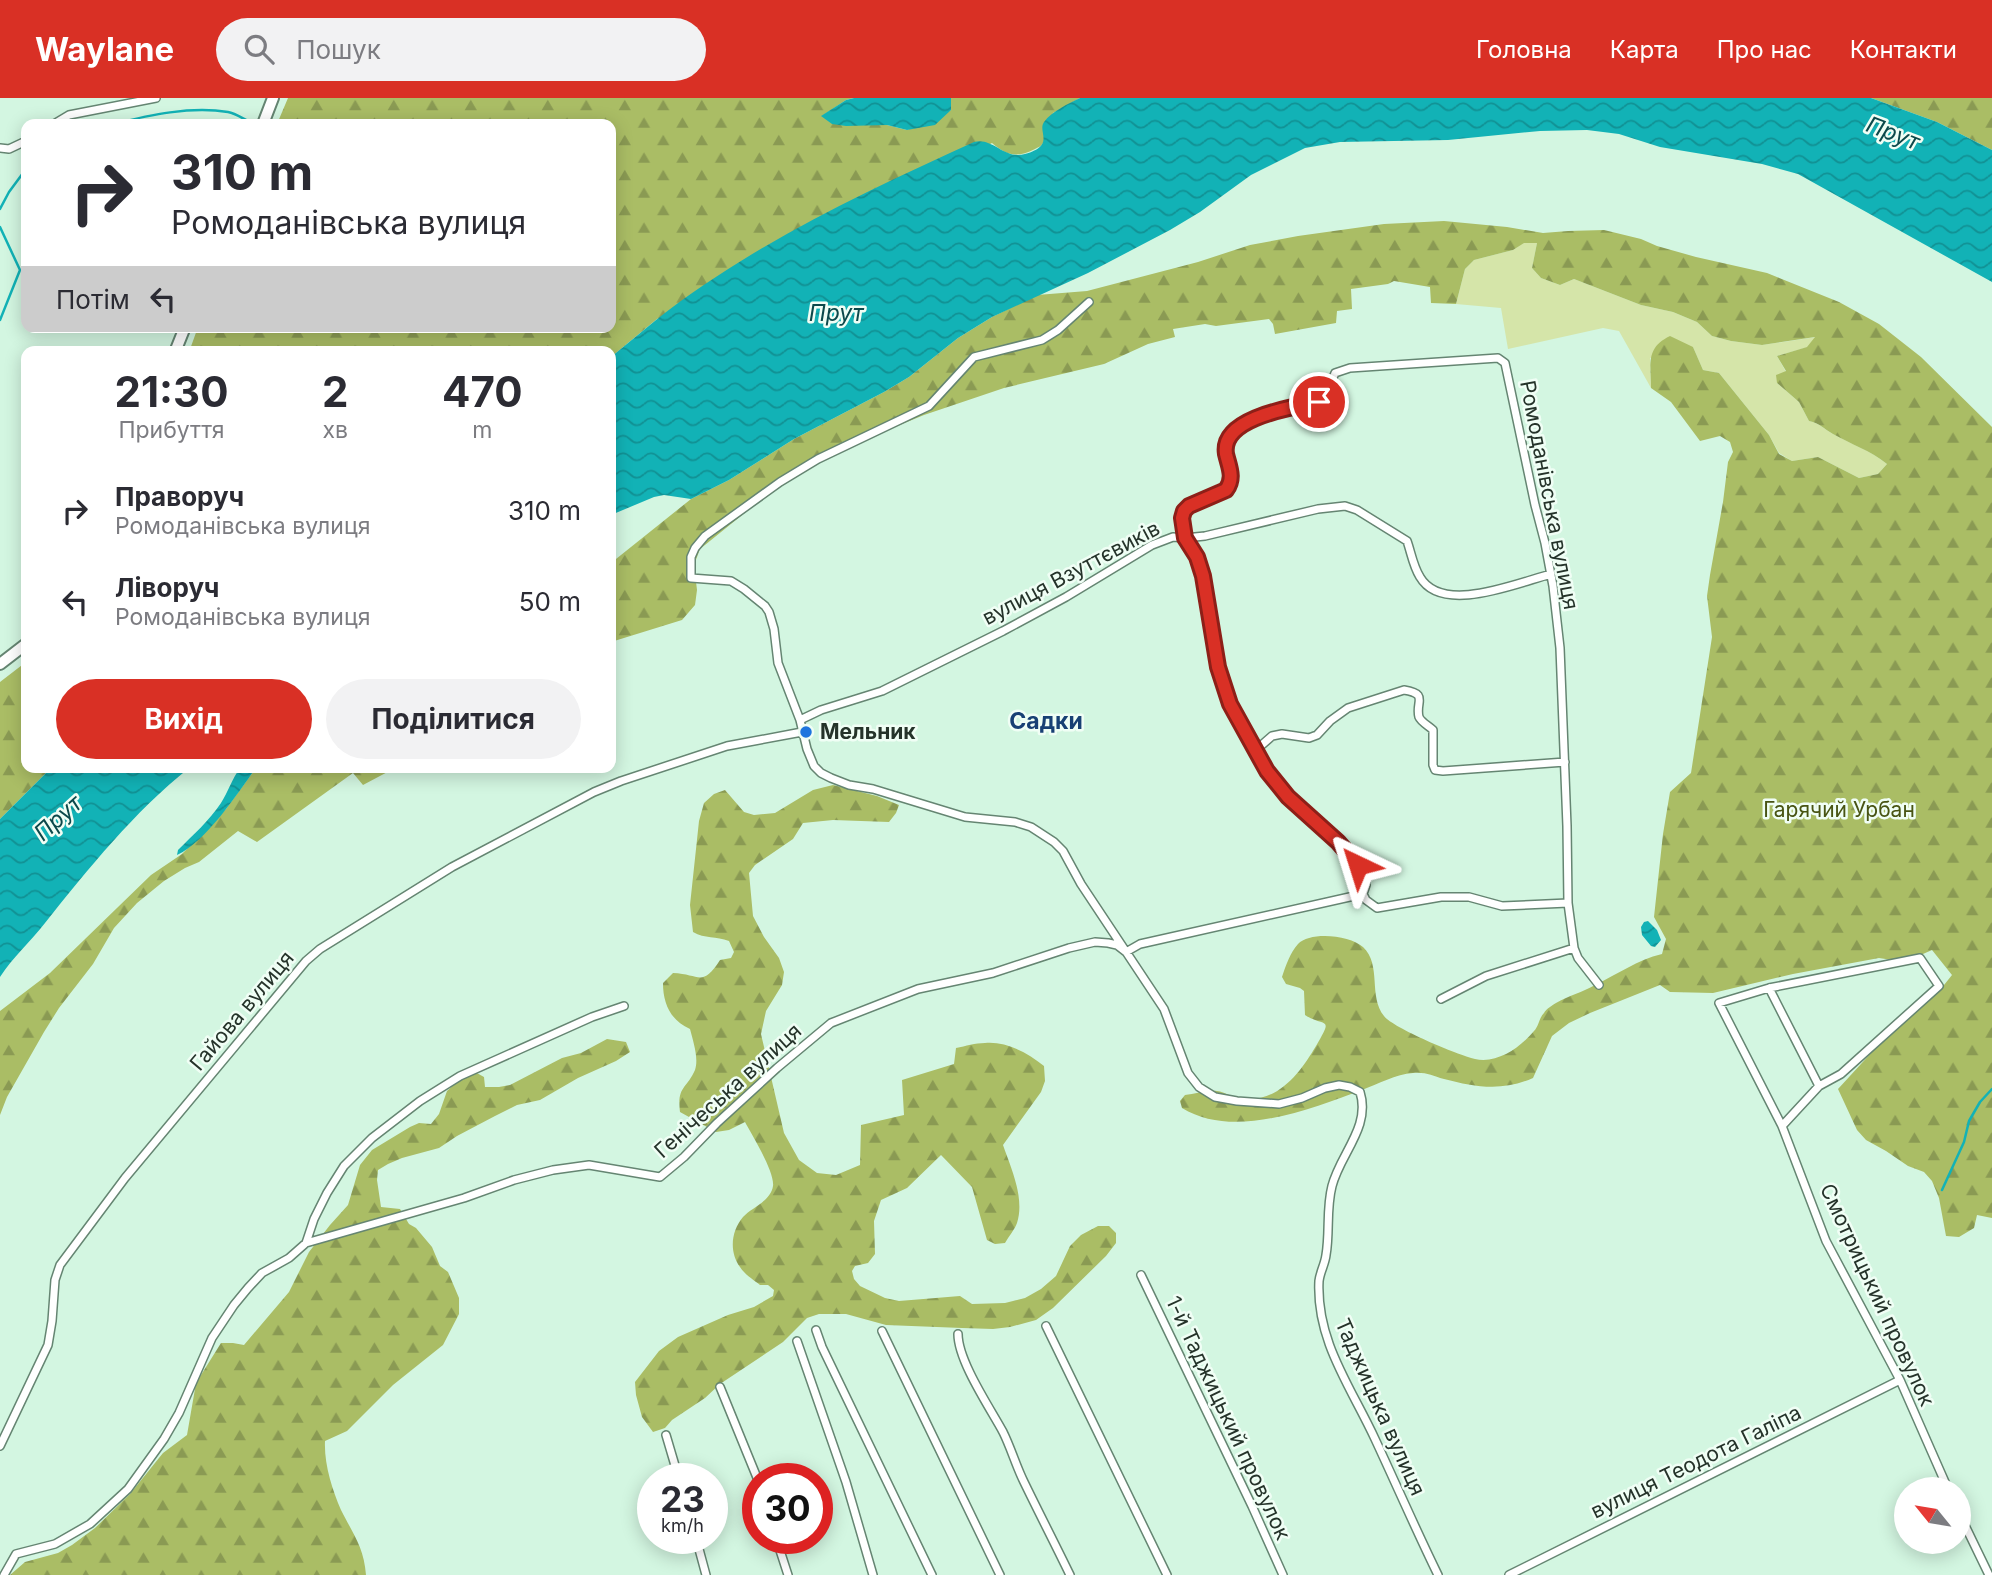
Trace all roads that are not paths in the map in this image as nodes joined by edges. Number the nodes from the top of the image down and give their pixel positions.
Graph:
1 (156, 98) edge
2 (273, 98) edge
3 (62, 119) edge
4 (265, 119) edge
5 (21, 143) edge
6 (0, 148) edge
7 (1089, 302) dead end
8 (1185, 538) junction
9 (1551, 574) junction
10 (21, 648) edge
11 (0, 664) edge
12 (800, 720) junction
13 (802, 732) junction
14 (1256, 750) junction
15 (1565, 762) junction
16 (1363, 894) junction
17 (1568, 903) junction
18 (1574, 948) junction
19 (1126, 952) junction
20 (1599, 985) dead end
21 (1769, 988) junction
22 (1441, 999) dead end
23 (624, 1006) dead end
24 (1819, 1086) junction
25 (1782, 1126) junction
26 (306, 1243) junction
27 (1141, 1275) dead end
28 (1045, 1326) dead end
29 (816, 1330) dead end
30 (881, 1331) dead end
31 (958, 1334) dead end
32 (797, 1341) dead end
33 (1900, 1380) junction
34 (720, 1387) dead end
35 (666, 1435) dead end
36 (0, 1446) edge
37 (674, 1463) edge
38 (751, 1463) edge
39 (1943, 1477) edge
40 (1971, 1538) edge
41 (700, 1554) edge
42 (781, 1554) edge
43 (4, 1575) edge
44 (706, 1575) edge
45 (788, 1575) edge
46 (873, 1575) edge
47 (932, 1575) edge
48 (1000, 1575) edge
49 (1070, 1575) edge
50 (1167, 1575) edge
51 (1283, 1575) edge
52 (1438, 1575) edge
53 (1509, 1575) edge
54 (1989, 1575) edge

1 - 3 street
2 - 4 street
5 - 6 street
7 - 12 street
8 - 9 street
8 - 9 street, Ромоданівська вулиця
8 - 12 street, вулиця Взуттєвиків
8 - 14 street, вулиця Взуттєвиків
9 - 15 street, Ромоданівська вулиця
10 - 11 street
12 - 13 street
13 - 19 street
13 - 36 street, Гайова вулиця
14 - 15 street
14 - 16 street, вулиця Взуттєвиків
15 - 17 street, Ромоданівська вулиця
16 - 17 street
16 - 19 street
17 - 18 street, Ромоданівська вулиця
18 - 20 street
18 - 22 street
19 - 26 street, Генічеська вулиця
19 - 52 street, Таджицька вулиця
21 - 24 street
21 - 24 street
21 - 25 street, Смотрицький провулок
23 - 26 street
24 - 25 street
25 - 33 street, Смотрицький провулок
26 - 43 street
27 - 51 street, 1-й Таджицький провулок
28 - 50 street
29 - 47 street
30 - 48 street
31 - 49 street
32 - 46 street
33 - 39 street, Смотрицький провулок
33 - 53 street, вулиця Теодота Галіпа
34 - 38 street
35 - 37 street
40 - 54 street
41 - 44 street
42 - 45 street

